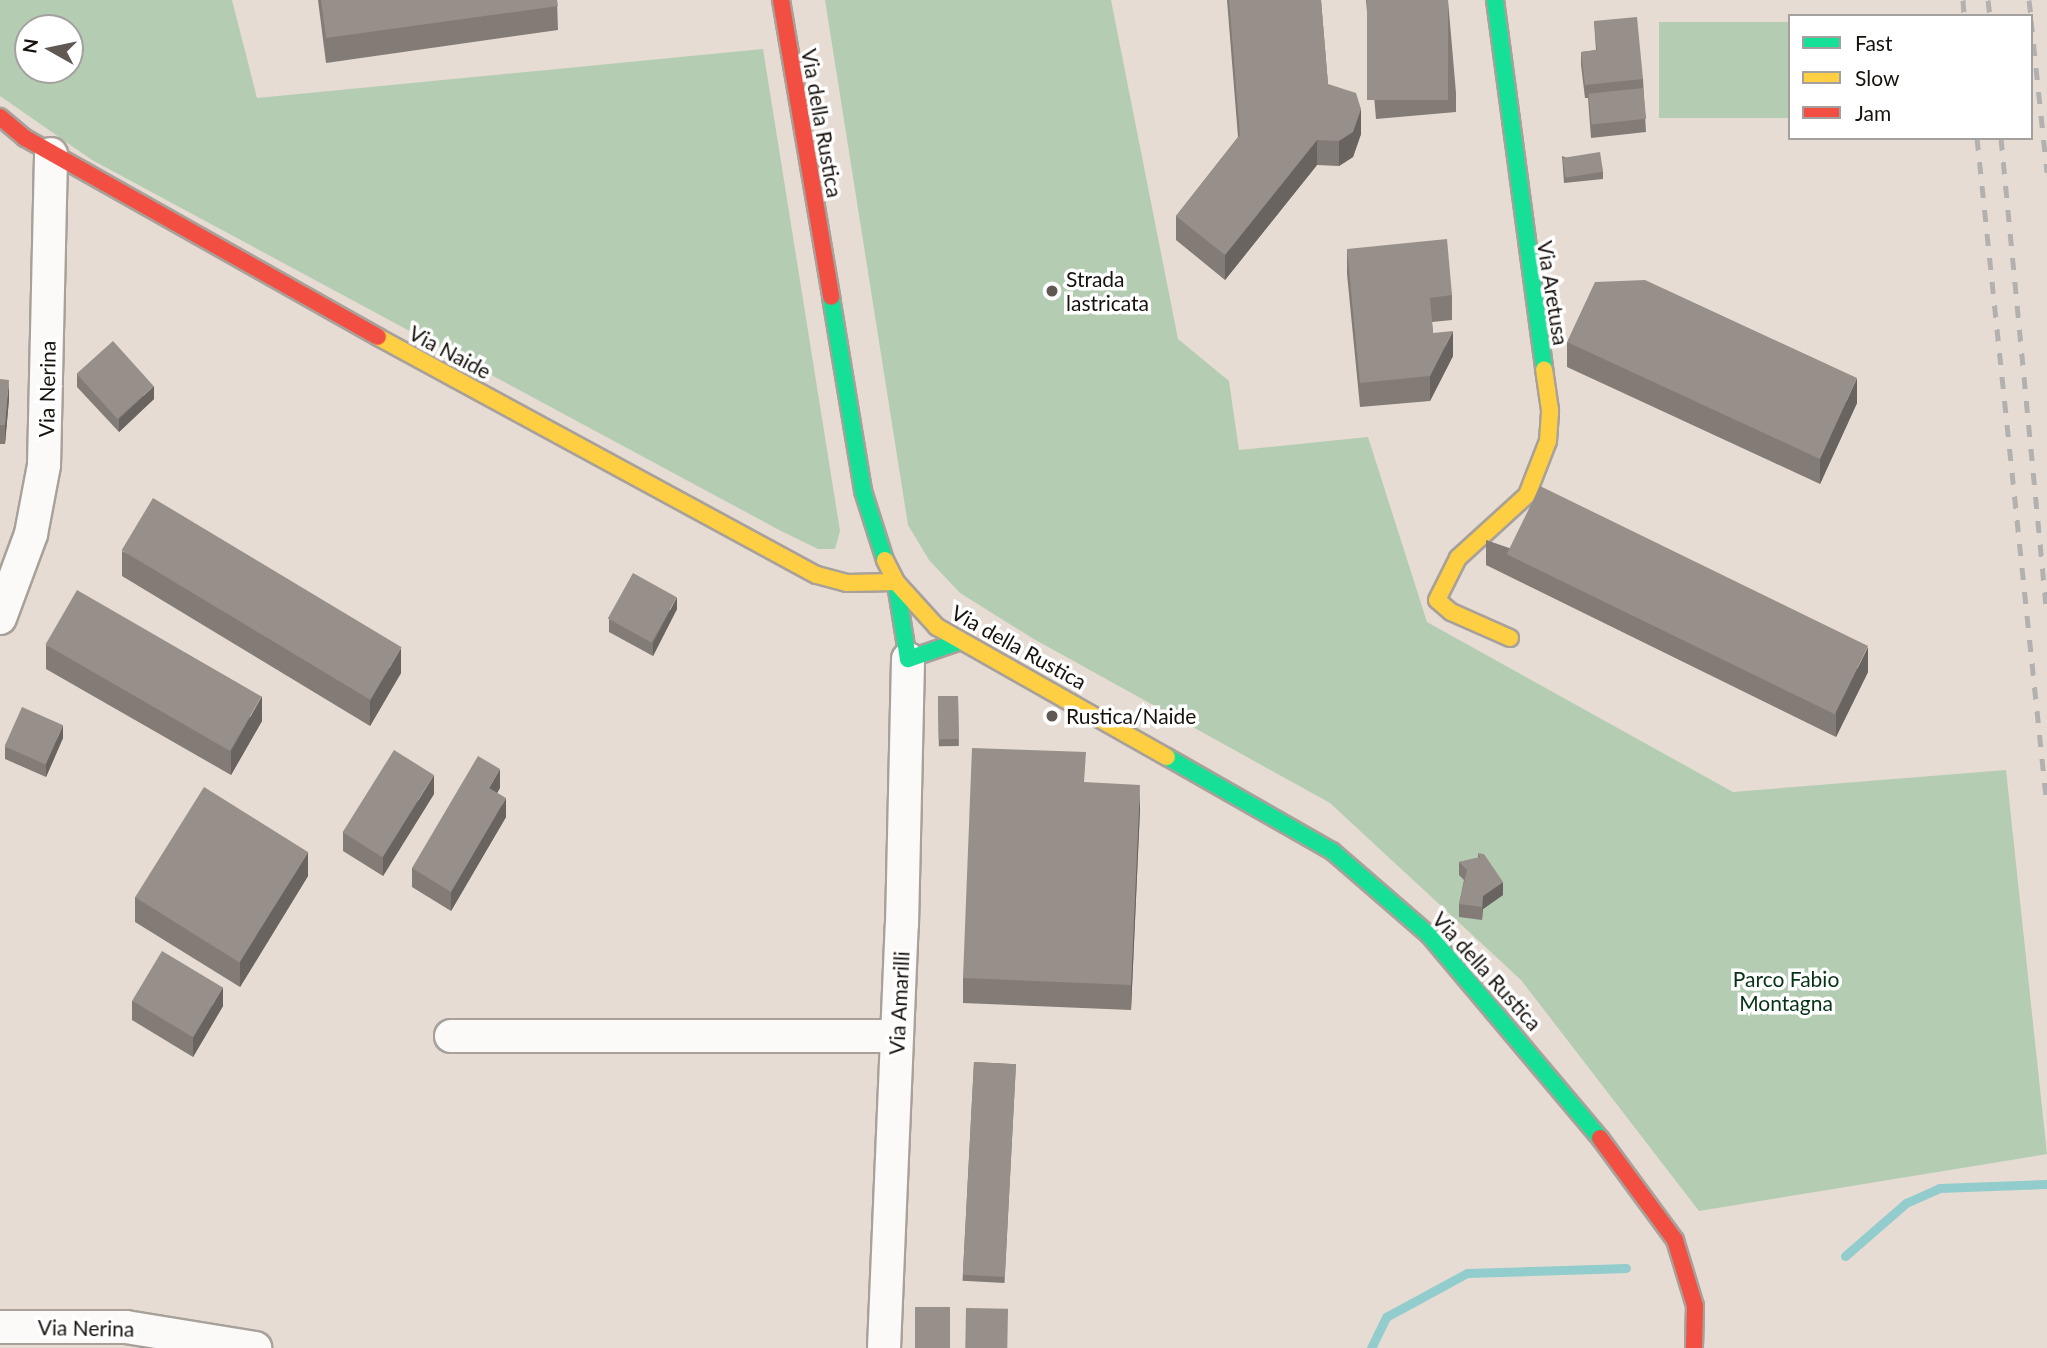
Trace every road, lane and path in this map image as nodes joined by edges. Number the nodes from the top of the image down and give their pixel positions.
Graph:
1 (781, 0) edge
2 (1495, 0) edge
3 (0, 117) edge
4 (51, 154) junction
5 (896, 582) junction
6 (0, 618) edge
7 (1510, 638) dead end
8 (961, 641) junction
9 (908, 659) junction
10 (450, 1036) dead end
11 (897, 1036) junction
12 (0, 1327) edge
13 (1695, 1340) edge
14 (255, 1348) edge
15 (884, 1348) edge

1 - 5 street, Via della Rustica
2 - 7 street, Via Aretusa
3 - 4 street, Via Naide
4 - 5 street, Via Naide
4 - 6 street, Via Nerina
5 - 8 street, Via della Rustica
5 - 9 street
8 - 9 street
8 - 13 street, Via della Rustica
9 - 11 street, Via Amarilli
10 - 11 street
11 - 15 street, Via Amarilli
12 - 14 street, Via Nerina

